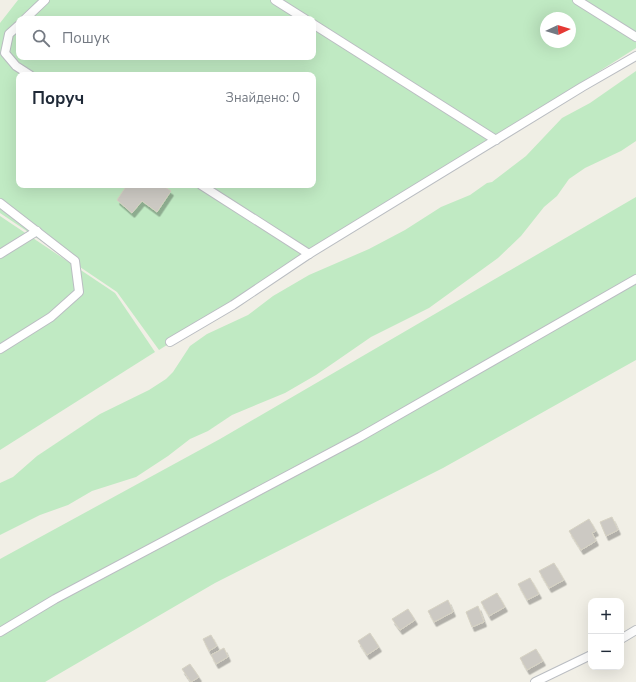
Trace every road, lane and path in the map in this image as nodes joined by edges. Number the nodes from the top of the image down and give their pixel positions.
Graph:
1 (45, 0) edge
2 (276, 0) edge
3 (577, 0) edge
4 (28, 16) edge
5 (300, 16) edge
6 (316, 26) edge
7 (16, 28) edge
8 (636, 37) edge
9 (3, 52) edge
10 (636, 56) edge
11 (25, 72) edge
12 (496, 140) junction
13 (206, 188) edge
14 (0, 203) edge
15 (37, 231) junction
16 (0, 254) edge
17 (309, 254) junction
18 (636, 279) edge
19 (170, 342) dead end
20 (0, 349) edge
21 (636, 630) edge
22 (0, 632) edge
23 (624, 637) edge
24 (588, 656) edge
25 (535, 682) edge

1 - 4 lane
2 - 5 lane
3 - 8 lane
6 - 12 lane
7 - 9 lane
9 - 11 lane
10 - 12 lane
12 - 17 lane
13 - 17 lane
14 - 15 lane
15 - 16 lane
15 - 20 lane
17 - 19 lane
18 - 22 lane
21 - 23 lane
24 - 25 lane

